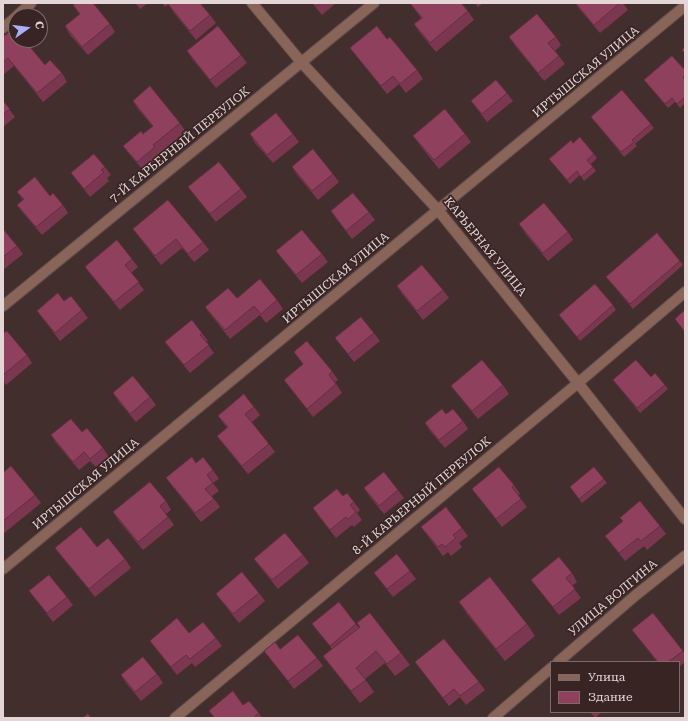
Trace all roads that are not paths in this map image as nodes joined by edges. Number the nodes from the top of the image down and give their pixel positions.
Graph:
1 (252, 3) edge
2 (374, 3) edge
3 (685, 6) edge
4 (302, 63) junction
5 (438, 210) junction
6 (685, 292) edge
7 (3, 306) edge
8 (578, 383) junction
9 (685, 519) edge
10 (685, 556) edge
11 (3, 569) edge
12 (559, 661) edge
13 (550, 669) edge
14 (175, 718) edge
15 (493, 718) edge

1 - 4 street, КАРЬЕРНАЯ УЛИЦА
2 - 4 street, 7-Й КАРЬЕРНЫЙ ПЕРЕУЛОК
3 - 5 street, ИРТЫШСКАЯ УЛИЦА
4 - 5 street, КАРЬЕРНАЯ УЛИЦА
4 - 7 street, 7-Й КАРЬЕРНЫЙ ПЕРЕУЛОК
5 - 8 street, КАРЬЕРНАЯ УЛИЦА
5 - 11 street, ИРТЫШСКАЯ УЛИЦА
6 - 8 street, 8-Й КАРЬЕРНЫЙ ПЕРЕУЛОК
8 - 9 street, КАРЬЕРНАЯ УЛИЦА
8 - 14 street, 8-Й КАРЬЕРНЫЙ ПЕРЕУЛОК
10 - 12 street, УЛИЦА ВОЛГИНА
13 - 15 street

